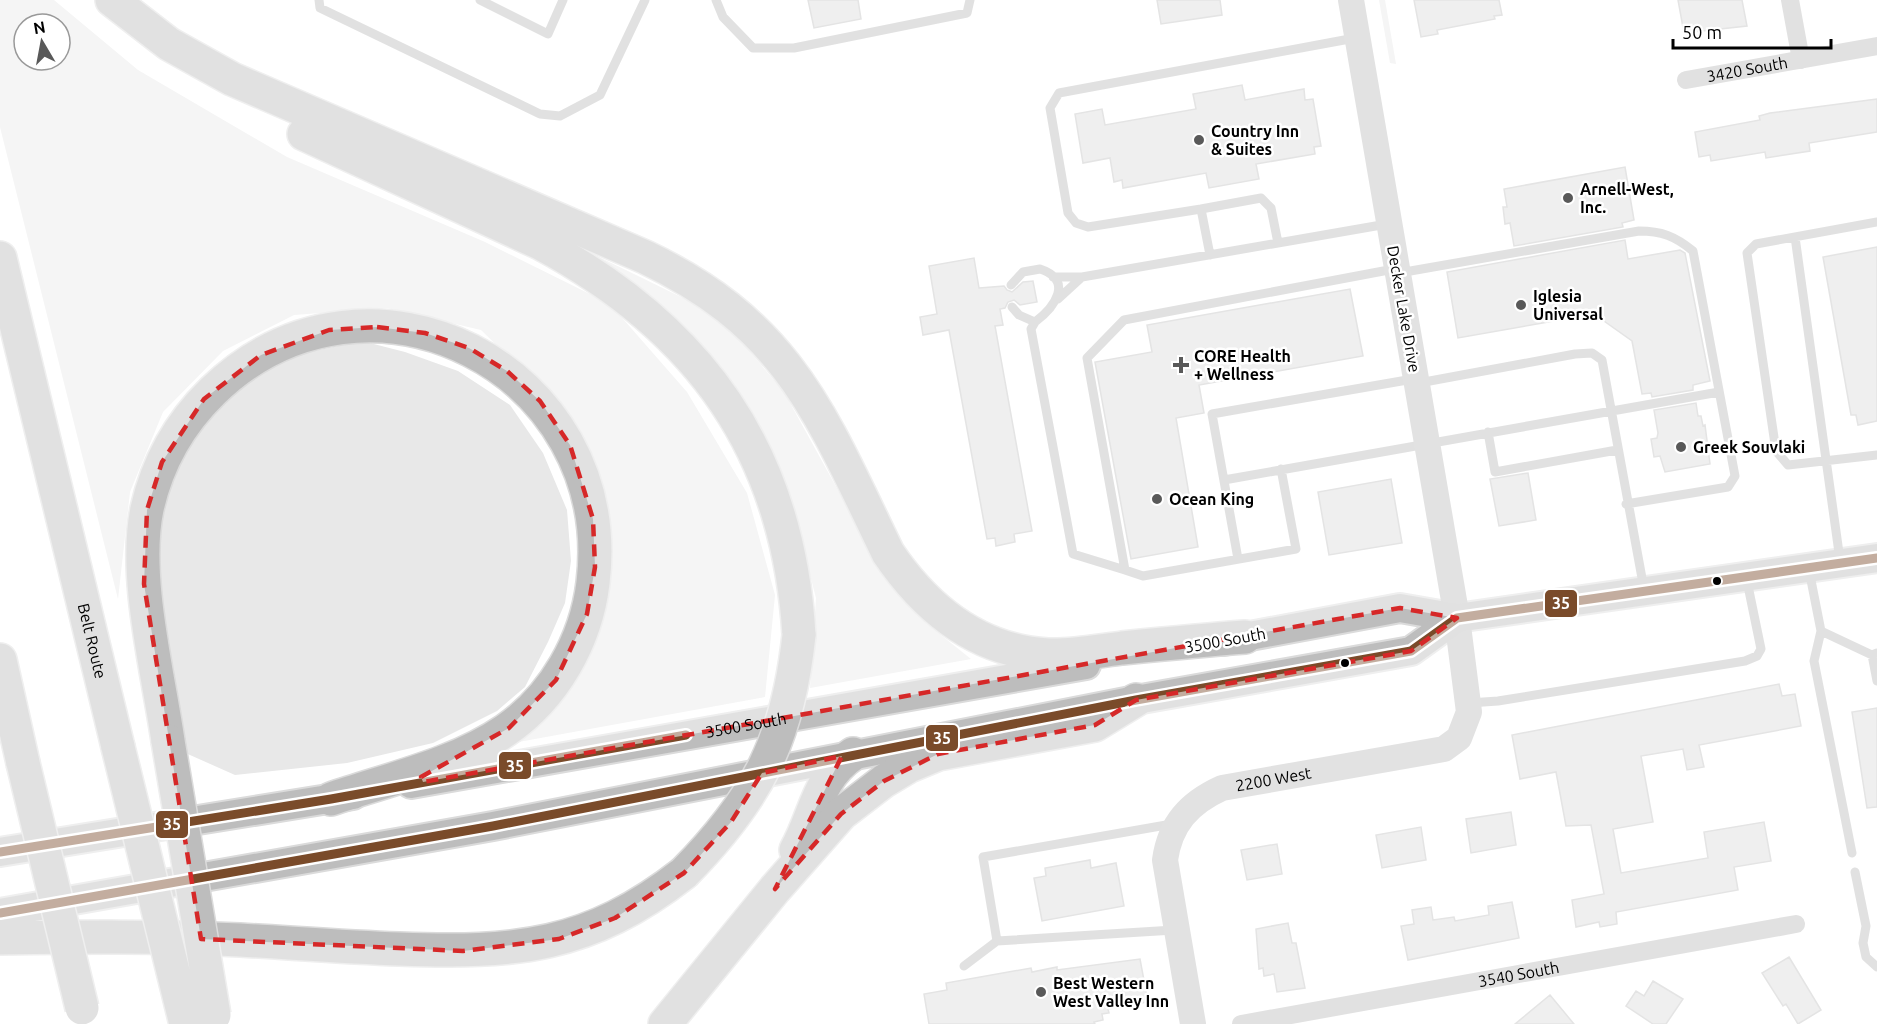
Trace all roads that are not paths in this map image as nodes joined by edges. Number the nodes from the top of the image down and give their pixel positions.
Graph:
1 (87, 0) edge
2 (112, 0) edge
3 (319, 0) edge
4 (480, 0) edge
5 (563, 0) edge
6 (645, 0) edge
7 (716, 0) edge
8 (970, 0) edge
9 (1351, 0) edge
10 (1790, 0) edge
11 (1357, 38) junction
12 (1877, 46) edge
13 (1801, 60) junction
14 (1686, 80) dead end
15 (1201, 209) junction
16 (1877, 222) edge
17 (1389, 223) junction
18 (1795, 237) junction
19 (1278, 243) junction
20 (1210, 255) junction
21 (0, 258) edge
22 (1397, 271) junction
23 (1053, 277) junction
24 (1082, 277) junction
25 (1011, 285) dead end
26 (1058, 298) junction
27 (1012, 307) dead end
28 (1035, 322) junction
29 (1416, 381) junction
30 (1719, 392) junction
31 (1610, 411) junction
32 (1488, 432) junction
33 (1427, 443) junction
34 (1617, 450) junction
35 (1877, 454) edge
36 (1826, 461) junction
37 (1281, 470) junction
38 (1224, 480) junction
39 (1626, 504) junction
40 (1877, 558) edge
41 (1238, 559) junction
42 (1841, 563) junction
43 (1809, 567) junction
44 (1125, 570) junction
45 (1746, 576) junction
46 (1644, 590) junction
47 (1457, 618) junction
48 (1821, 631) junction
49 (1245, 637) junction
50 (1875, 654) edge
51 (0, 660) edge
52 (1877, 681) edge
53 (1136, 700) junction
54 (1469, 703) junction
55 (853, 754) junction
56 (331, 799) junction
57 (1176, 823) junction
58 (0, 852) edge
59 (1852, 853) dead end
60 (1856, 872) dead end
61 (775, 889) junction
62 (0, 913) edge
63 (1796, 924) dead end
64 (1176, 929) junction
65 (0, 938) edge
66 (997, 941) junction
67 (964, 966) dead end
68 (1877, 967) edge
69 (84, 1016) edge
70 (200, 1021) edge
71 (665, 1024) edge
72 (1193, 1024) edge
73 (1240, 1024) edge

1 - 65 highway, bridge
2 - 49 highway
3 - 6 lane
4 - 5 lane
7 - 8 lane
9 - 11 street, Decker Lake Drive
10 - 13 street
11 - 15 lane
11 - 17 street, Decker Lake Drive
12 - 13 street, 3420 South
13 - 14 street, 3420 South
15 - 19 lane
15 - 20 lane
16 - 18 lane
17 - 19 lane
17 - 22 street, Decker Lake Drive
18 - 36 lane
18 - 36 lane
19 - 20 lane
20 - 24 lane
21 - 70 highway, Belt Route, bridge
22 - 29 street, Decker Lake Drive
22 - 30 lane
22 - 44 lane
23 - 24 lane
23 - 25 lane
23 - 26 lane
24 - 26 lane
26 - 28 lane
27 - 28 lane
28 - 44 lane
29 - 31 lane
29 - 33 street, Decker Lake Drive
29 - 38 lane
30 - 31 lane
30 - 39 lane
31 - 32 lane
31 - 34 lane
32 - 33 lane
32 - 34 lane
33 - 37 lane
33 - 47 street, Decker Lake Drive
34 - 39 lane
35 - 36 lane
36 - 42 lane
37 - 38 lane
37 - 41 lane
38 - 41 lane
39 - 46 lane
40 - 42 main road, 3500 South
41 - 44 lane
42 - 43 main road, 3500 South
43 - 45 main road, 3500 South
43 - 48 lane
45 - 46 main road, 3500 South
45 - 54 lane
46 - 47 main road, 3500 South
47 - 49 main road, 3500 South
47 - 53 main road, 3500 South
47 - 54 street, 2200 West
48 - 50 lane
48 - 59 lane
49 - 56 main road, 3500 South
50 - 52 lane
51 - 69 highway, bridge
53 - 55 main road, 3500 South
53 - 61 highway
54 - 57 street, 2200 West
55 - 61 highway
55 - 62 main road, 3500 South
56 - 58 main road, 3500 South
56 - 70 highway, bridge
57 - 64 street, 2200 West
57 - 66 lane
60 - 68 lane
61 - 71 highway
63 - 73 street, 3540 South
64 - 66 lane
64 - 72 street, 2200 West
66 - 67 lane

